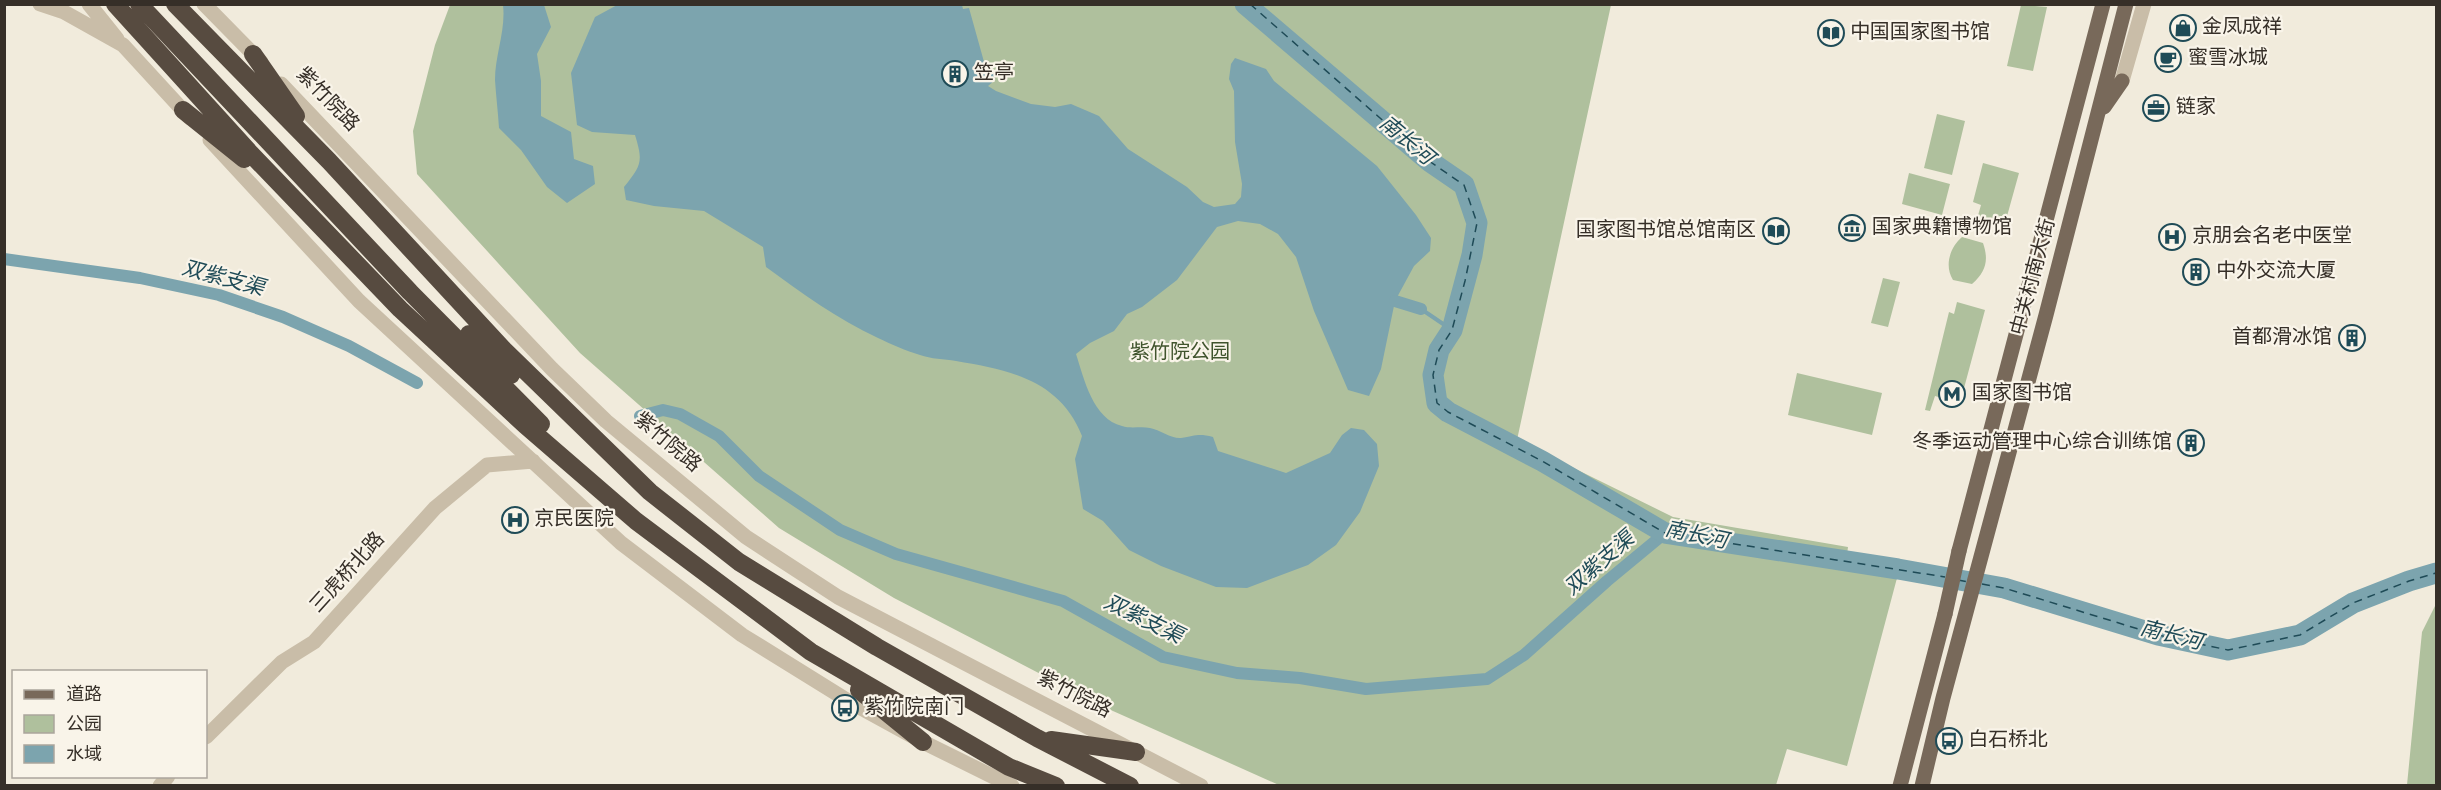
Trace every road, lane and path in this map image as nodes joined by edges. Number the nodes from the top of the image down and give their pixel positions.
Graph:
1 (40, 4) edge
2 (89, 4) edge
3 (116, 4) edge
4 (139, 4) edge
5 (154, 4) edge
6 (175, 4) edge
7 (204, 4) edge
8 (2126, 4) edge
9 (2144, 4) edge
10 (2100, 9) edge
11 (123, 45) junction
12 (253, 54) junction
13 (2122, 81) joint
14 (183, 110) junction
15 (2097, 117) junction
16 (329, 161) junction
17 (296, 201) junction
18 (533, 461) junction
19 (650, 492) junction
20 (636, 521) junction
21 (811, 652) junction
22 (207, 736) edge
23 (1037, 738) junction
24 (923, 742) junction
25 (1136, 752) junction
26 (1009, 767) junction
27 (985, 780) edge
28 (1012, 786) edge
29 (1040, 786) edge
30 (1056, 786) edge
31 (1131, 786) edge
32 (1201, 786) edge
33 (1900, 786) edge
34 (1922, 786) edge

1 - 11 street
2 - 11 street
3 - 17 highway
4 - 20 highway
5 - 19 highway
6 - 16 highway, 紫竹院路
7 - 12 street, 紫竹院路
8 - 15 main road, 中关村南大街
9 - 13 street
10 - 33 main road, 中关村南大街, bridge
11 - 14 street
12 - 16 highway
12 - 25 street, 紫竹院路
13 - 15 main road
14 - 17 highway
14 - 18 street
15 - 34 main road, 中关村南大街
16 - 19 highway, 紫竹院路
17 - 20 highway
18 - 22 street, 三虎桥北路
18 - 24 street
19 - 23 highway, 紫竹院路
20 - 21 highway
21 - 24 highway
21 - 26 highway
23 - 25 highway
23 - 31 highway, 紫竹院路
24 - 27 street
25 - 32 street, 紫竹院路
26 - 29 highway
26 - 30 highway
27 - 28 street

